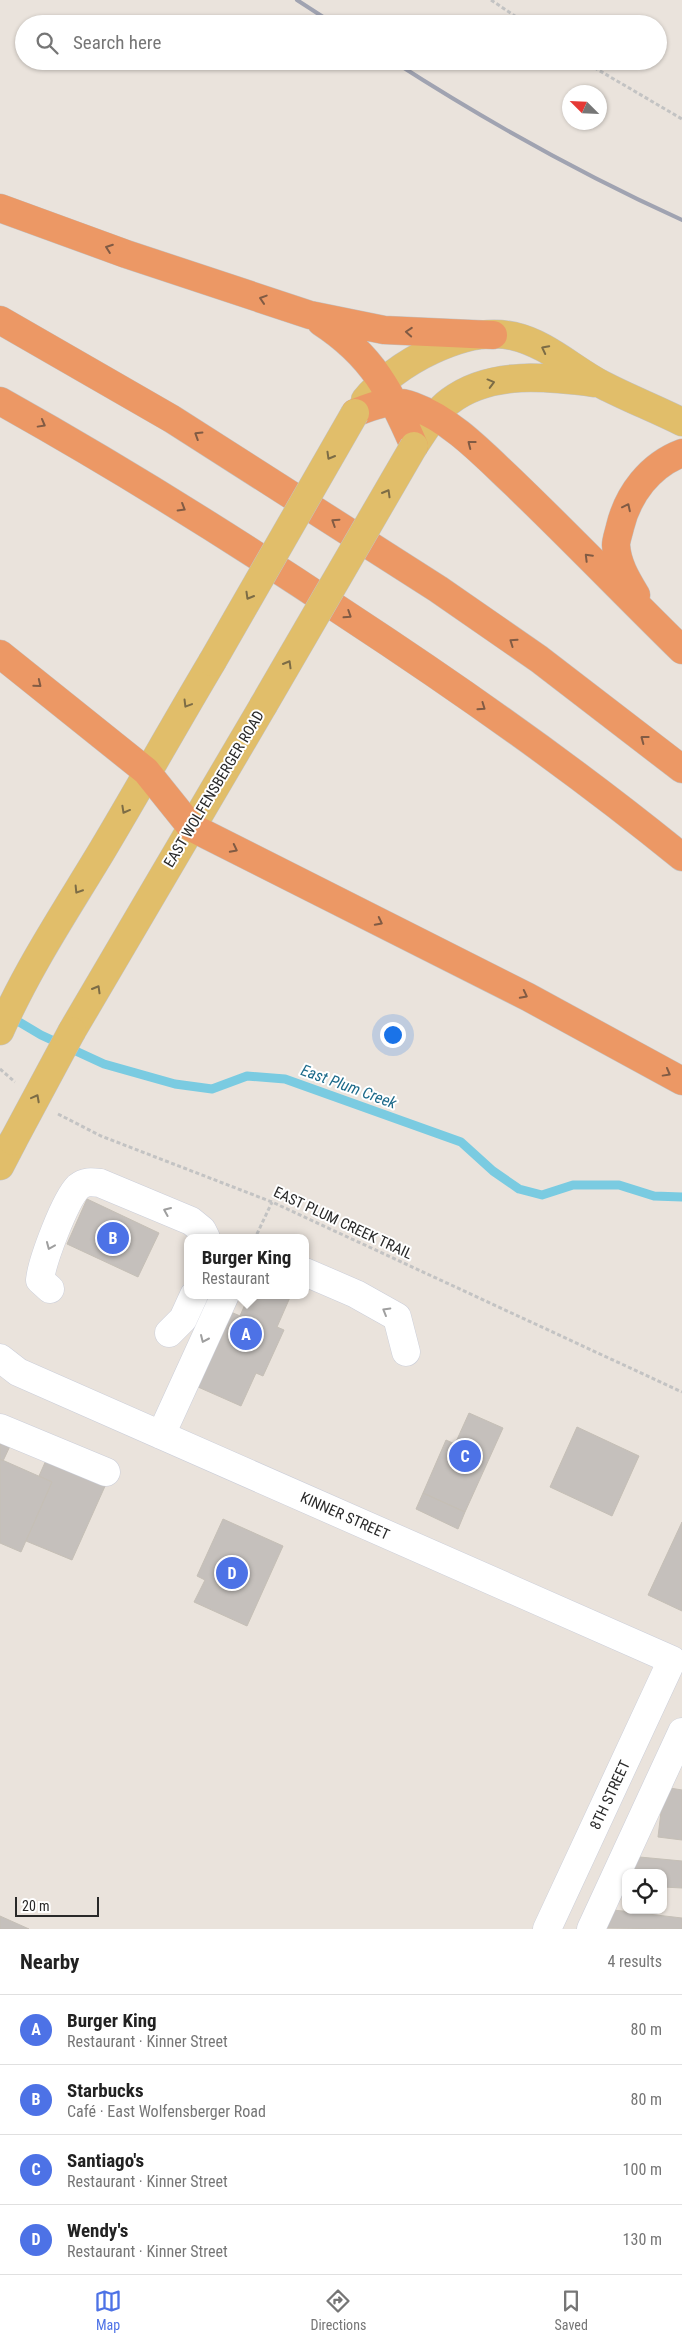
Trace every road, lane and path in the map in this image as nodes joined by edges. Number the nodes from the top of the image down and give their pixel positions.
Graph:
1 (491, 0) edge
2 (514, 15) edge
3 (598, 70) edge
4 (682, 119) edge
5 (0, 208) edge
6 (310, 314) junction
7 (0, 320) edge
8 (493, 335) junction
9 (601, 384) junction
10 (389, 392) junction
11 (0, 400) edge
12 (355, 413) joint
13 (434, 416) junction
14 (682, 422) edge
15 (414, 446) junction
16 (682, 453) edge
17 (647, 616) junction
18 (682, 650) edge
19 (0, 654) edge
20 (682, 769) edge
21 (146, 772) junction
22 (190, 827) junction
23 (682, 857) edge
24 (0, 1031) edge
25 (0, 1069) edge
26 (682, 1081) edge
27 (20, 1087) dead end
28 (49, 1109) dead end
29 (0, 1166) edge
30 (272, 1202) junction
31 (204, 1234) edge
32 (257, 1234) edge
33 (309, 1274) edge
34 (50, 1289) dead end
35 (192, 1299) edge
36 (223, 1299) edge
37 (169, 1332) dead end
38 (406, 1352) dead end
39 (6, 1368) edge
40 (682, 1392) edge
41 (0, 1428) edge
42 (161, 1434) junction
43 (106, 1472) dead end
44 (673, 1656) edge
45 (649, 1711) junction
46 (682, 1726) edge
47 (682, 1732) edge
48 (547, 1929) edge
49 (591, 1929) edge

1 - 2 path
3 - 4 path
6 -> 5 highway
8 -> 6 highway
6 - 10 highway
20 -> 7 highway
9 -> 8 main road
8 - 10 main road
13 -> 9 main road, EAST WOLFENSBERGER ROAD
9 - 14 main road
10 - 12 highway
10 - 13 highway
10 - 15 highway
11 -> 23 highway
12 -> 21 main road, bridge
13 - 15 main road, EAST WOLFENSBERGER ROAD
17 -> 13 highway
22 -> 15 main road, EAST WOLFENSBERGER ROAD, bridge
17 -> 16 highway
17 - 18 highway
19 -> 21 highway
21 - 22 highway
21 -> 24 main road
22 -> 26 highway
29 -> 22 main road, EAST WOLFENSBERGER ROAD, bridge
25 - 27 path
28 - 30 path, EAST PLUM CREEK TRAIL
30 - 32 path
30 - 40 path, EAST PLUM CREEK TRAIL
31 -> 34 street
38 -> 33 street
35 - 37 street
36 -> 42 street
39 - 42 street, KINNER STREET
41 - 43 street
42 - 44 street, KINNER STREET
44 - 45 street, 8TH STREET
45 - 46 street
45 - 48 street, 8TH STREET
47 - 49 street

